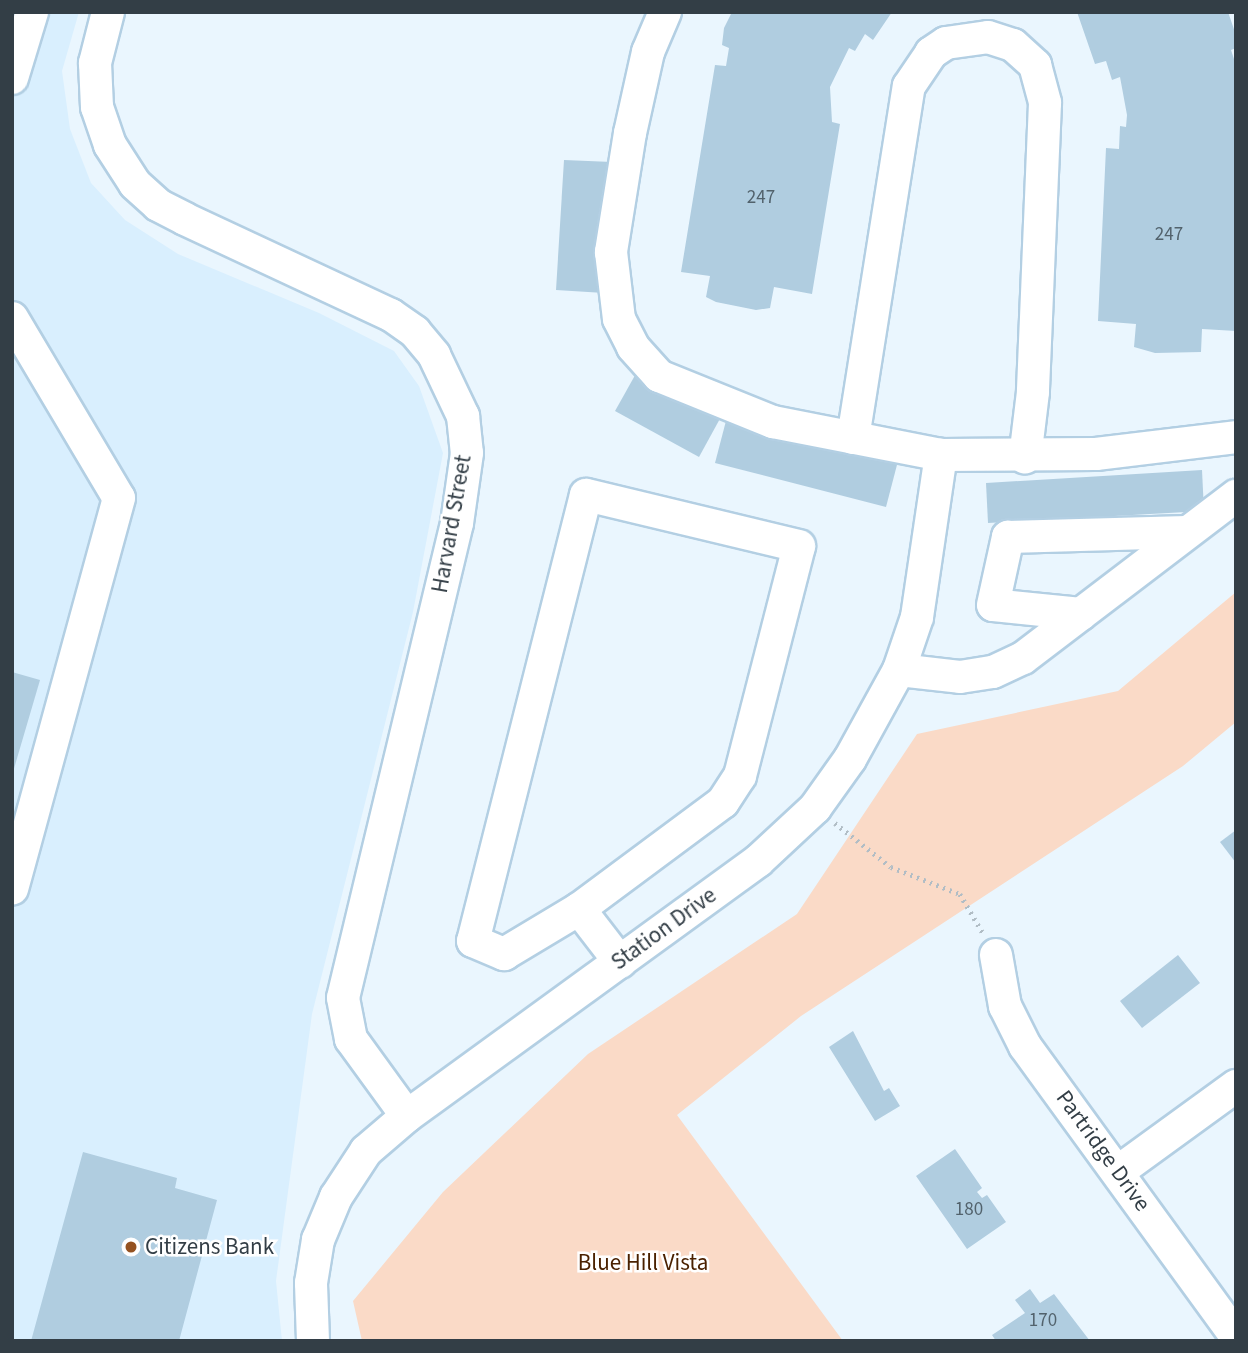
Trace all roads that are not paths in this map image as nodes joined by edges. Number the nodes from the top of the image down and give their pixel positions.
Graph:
1 (32, 12) edge
2 (108, 12) edge
3 (665, 12) edge
4 (12, 78) edge
5 (12, 318) edge
6 (1236, 437) edge
7 (853, 438) junction
8 (941, 455) junction
9 (1025, 458) junction
10 (1236, 496) edge
11 (1187, 532) junction
12 (1081, 614) junction
13 (900, 670) junction
14 (12, 889) edge
15 (579, 909) junction
16 (996, 955) road end
17 (620, 962) junction
18 (1236, 1086) edge
19 (407, 1116) junction
20 (1119, 1171) junction
21 (1236, 1336) edge
22 (313, 1341) edge

1 - 4 street
2 - 19 street, Harvard Street
3 - 7 street
5 - 14 street
6 - 9 street
7 - 8 street
7 - 9 street
8 - 9 street
8 - 13 street, Station Drive
10 - 11 street
11 - 12 street
11 - 12 street
12 - 13 street
13 - 17 street, Station Drive
15 - 15 street
15 - 17 street
16 - 20 street, Partridge Drive
17 - 19 street, Station Drive
18 - 20 street
19 - 22 street, Station Drive
20 - 21 street, Partridge Drive

